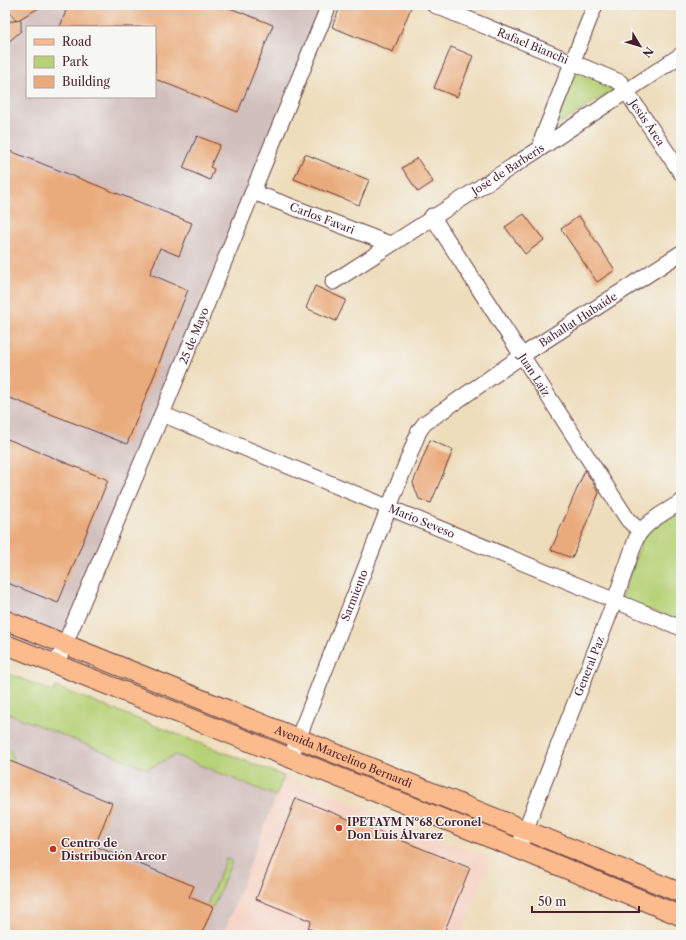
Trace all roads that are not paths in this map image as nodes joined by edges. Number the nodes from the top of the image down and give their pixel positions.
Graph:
1 (329, 5) edge
2 (434, 5) edge
3 (596, 5) edge
4 (681, 55) edge
5 (572, 62) junction
6 (627, 92) junction
7 (541, 148) junction
8 (681, 172) edge
9 (253, 192) junction
10 (432, 216) junction
11 (390, 244) junction
12 (681, 253) edge
13 (333, 282) dead end
14 (523, 355) junction
15 (162, 414) junction
16 (419, 431) joint
17 (681, 502) edge
18 (390, 507) junction
19 (640, 531) junction
20 (615, 600) junction
21 (5, 620) edge
22 (681, 628) edge
23 (5, 644) edge
24 (64, 644) junction
25 (56, 665) junction
26 (299, 740) junction
27 (290, 759) junction
28 (525, 830) junction
29 (518, 849) junction
30 (681, 893) edge
31 (681, 916) edge

1 - 9 street, 25 de Mayo
2 - 5 street, Rafael Bianchi
3 - 5 street
4 - 6 street, José de Barberis
5 - 6 street, Rafael Bianchi
5 - 7 street
6 - 7 street, José de Barberis
6 - 8 street, Jesús Área
7 - 10 street, José de Barberis
9 - 11 street, Carlos Favari
9 - 15 street, 25 de Mayo
10 - 11 street, José de Barberis
10 - 14 street, Juan Laiz
11 - 13 street, José de Barberis
12 - 14 street, Bahallat Hubaide
14 - 16 street, Bahallat Hubaide
14 - 19 street, Juan Laiz
15 - 18 street, Mario Seveso
15 - 24 street, 25 de Mayo
16 - 18 street, Sarmiento
17 - 19 street
18 - 20 street, Mario Seveso
18 - 26 street, Sarmiento
19 - 20 street, General Paz
20 - 22 street, Mario Seveso
20 - 28 street, General Paz
21 - 24 main road, Avenida Marcelino Bernardi
23 - 25 main road, Avenida Marcelino Bernardi
24 - 25 street, 25 de Mayo
24 - 26 main road, Avenida Marcelino Bernardi
25 - 27 main road, Avenida Marcelino Bernardi
26 - 27 street, Sarmiento
26 - 28 main road, Avenida Marcelino Bernardi
27 - 29 main road, Avenida Marcelino Bernardi
28 - 29 street, General Paz
28 - 30 main road, Avenida Marcelino Bernardi
29 - 31 main road, Avenida Marcelino Bernardi

